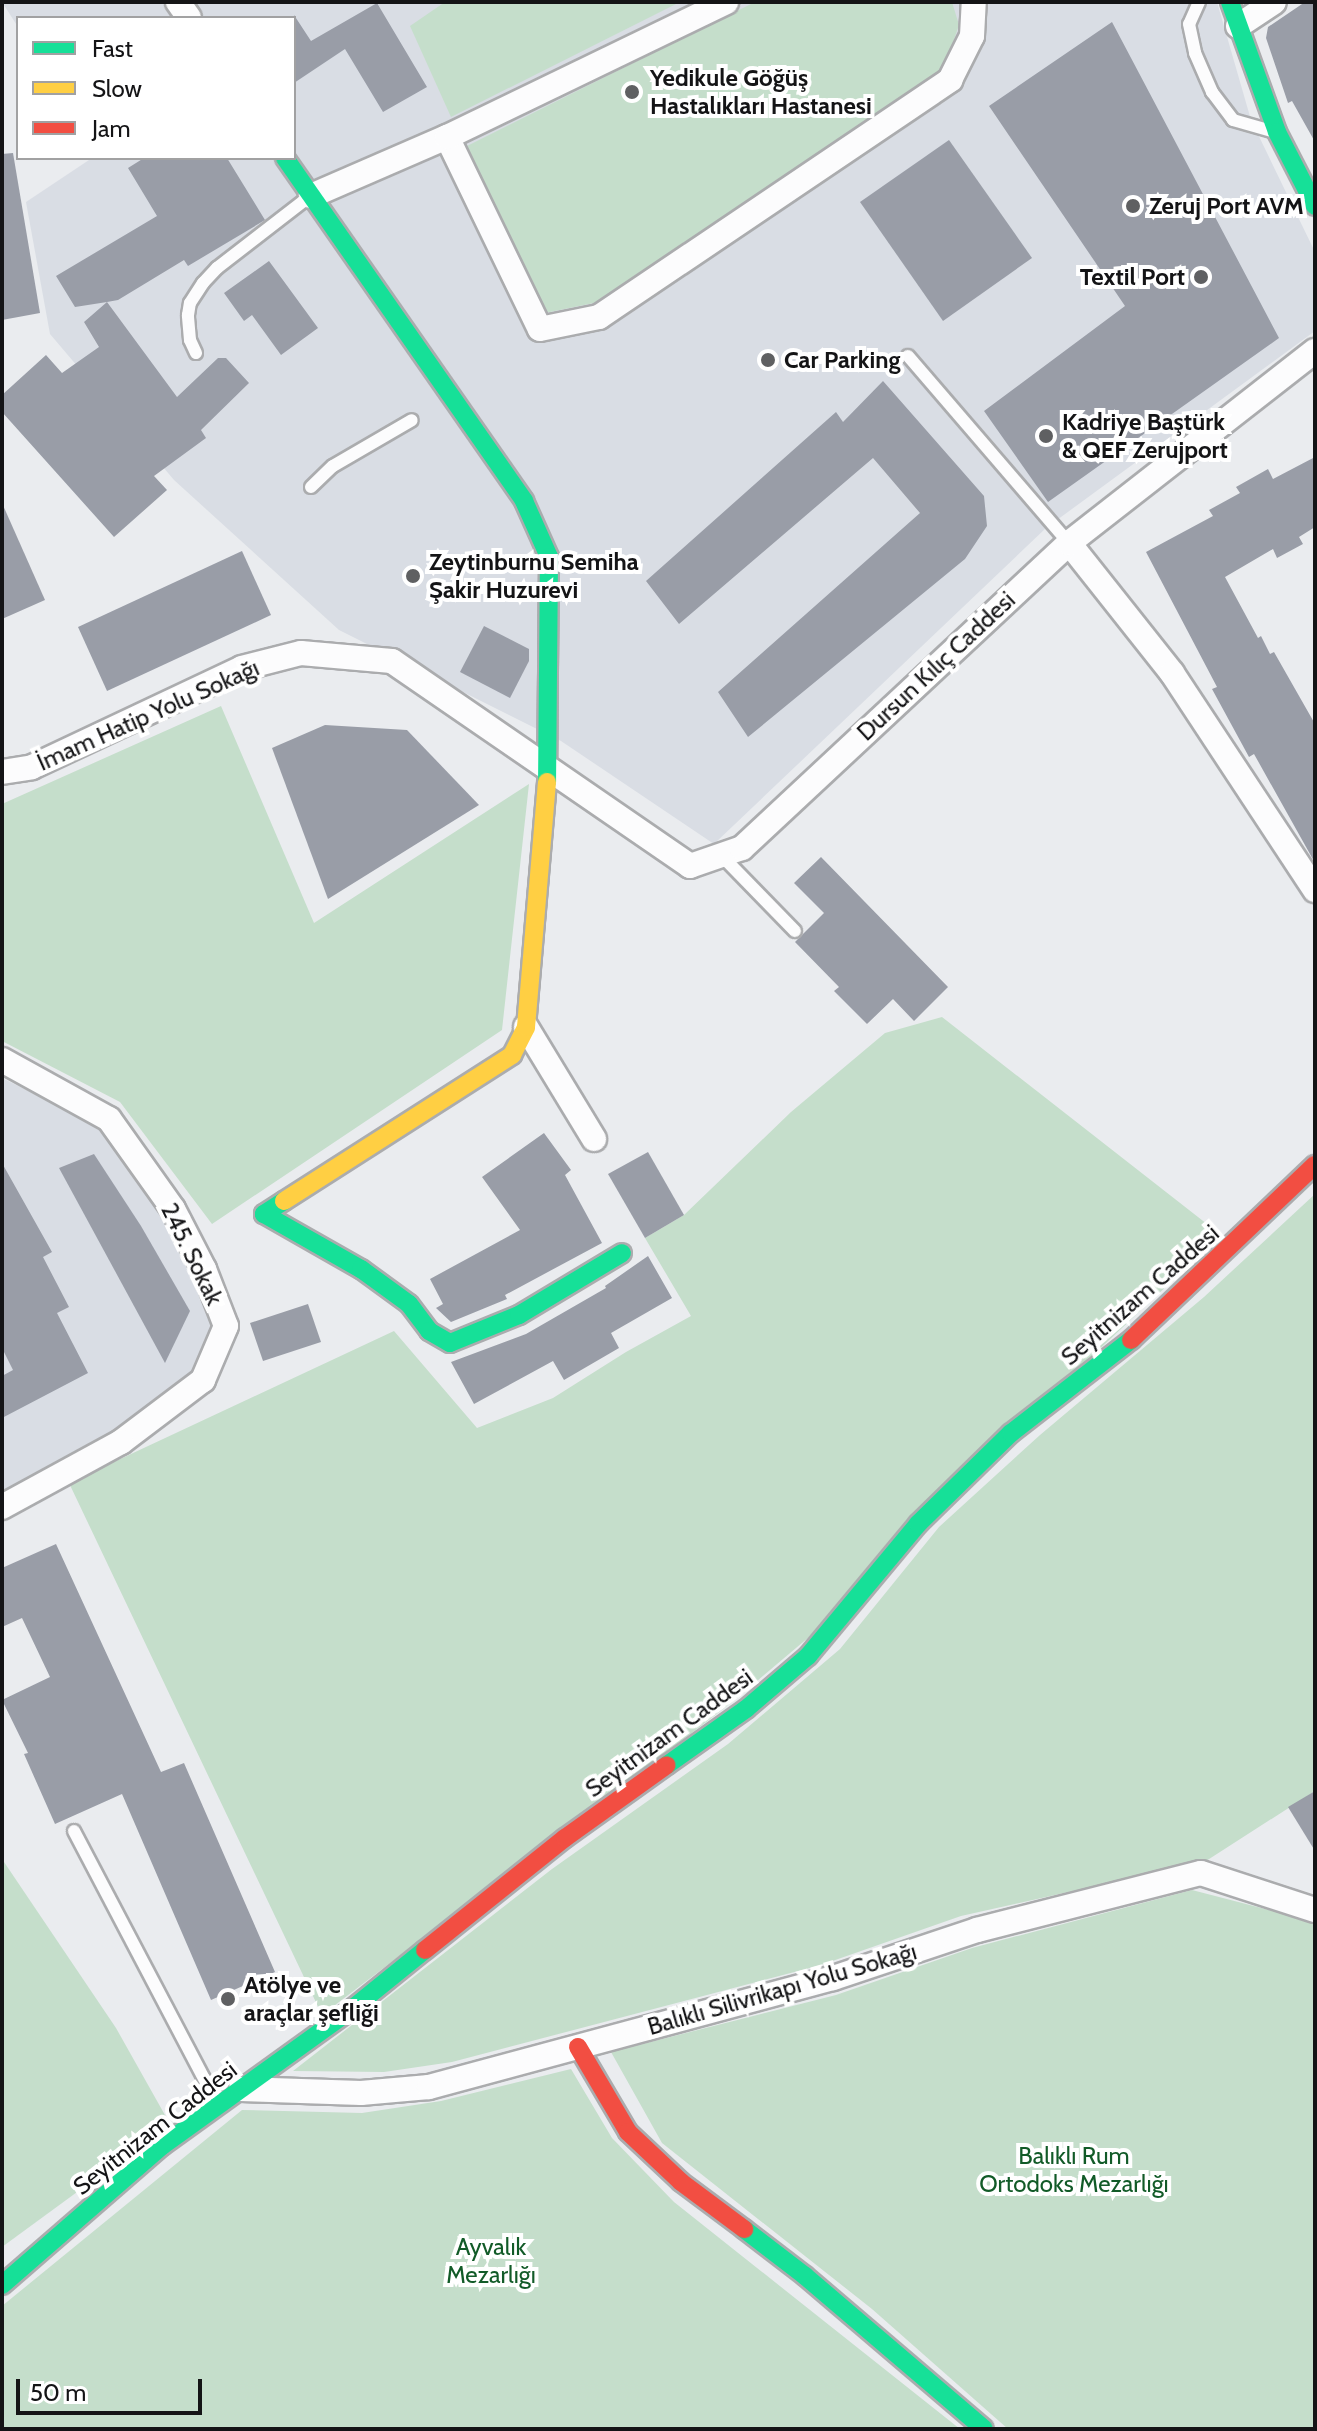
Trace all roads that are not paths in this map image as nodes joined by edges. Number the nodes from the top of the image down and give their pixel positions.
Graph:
1 (726, 2) edge
2 (974, 2) edge
3 (1199, 2) edge
4 (1230, 2) edge
5 (1274, 2) edge
6 (1238, 26) junction
7 (1277, 132) junction
8 (447, 137) junction
9 (286, 160) edge
10 (311, 196) junction
11 (1315, 206) edge
12 (1315, 351) edge
13 (196, 353) dead end
14 (908, 356) dead end
15 (412, 420) dead end
16 (311, 487) dead end
17 (1069, 543) junction
18 (547, 769) junction
19 (2, 772) edge
20 (721, 855) junction
21 (1315, 890) edge
22 (795, 931) dead end
23 (526, 1027) junction
24 (2, 1060) edge
25 (594, 1139) dead end
26 (1315, 1165) edge
27 (622, 1253) dead end
28 (2, 1507) edge
29 (74, 1831) dead end
30 (1315, 1910) edge
31 (578, 2047) junction
32 (241, 2089) junction
33 (219, 2105) junction
34 (2, 2285) edge
35 (984, 2429) edge

1 - 8 street
2 - 8 street
3 - 7 lane
4 - 6 street
5 - 6 street
6 - 7 street
7 - 11 street
8 - 10 street
9 - 10 street
10 - 13 lane
10 - 18 street
12 - 17 street, Dursun Kılıç Caddesi
14 - 17 lane
15 - 16 lane
17 - 20 street, Dursun Kılıç Caddesi
17 - 21 street
18 - 19 street, İmam Hatip Yolu Sokağı
18 - 20 street, Dursun Kılıç Caddesi
18 - 23 street
20 - 22 lane
23 - 25 street
23 - 27 street
24 - 28 street, 245. Sokak
26 - 32 street, Seyitnizam Caddesi
29 - 33 lane
30 - 31 street, Balıklı Silivrikapı Yolu Sokağı
31 - 32 street, Balıklı Silivrikapı Yolu Sokağı
31 - 35 street
32 - 33 street, Seyitnizam Caddesi
33 - 34 street, Seyitnizam Caddesi

